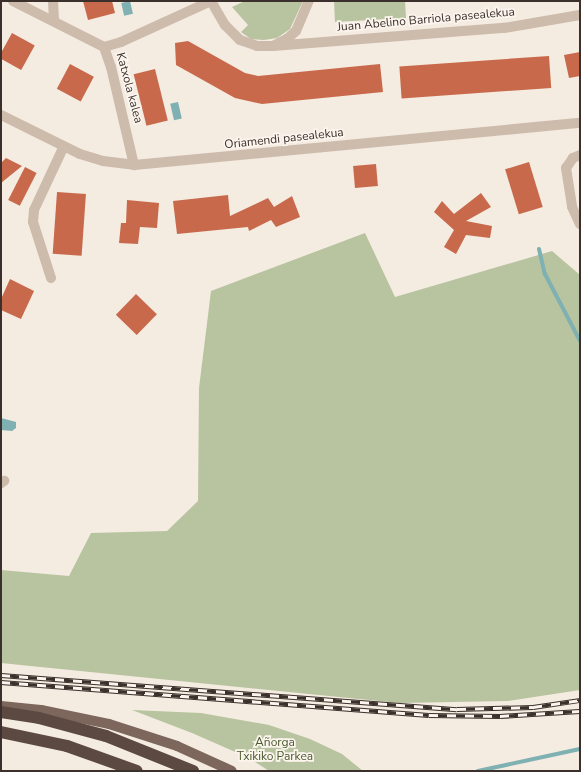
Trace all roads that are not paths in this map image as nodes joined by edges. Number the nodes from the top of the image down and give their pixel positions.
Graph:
1 (13, 1) edge
2 (53, 1) edge
3 (211, 1) edge
4 (309, 1) edge
5 (580, 15) edge
6 (54, 21) junction
7 (273, 46) junction
8 (104, 47) junction
9 (1, 115) edge
10 (580, 123) edge
11 (63, 148) junction
12 (580, 155) edge
13 (134, 166) junction
14 (580, 224) edge
15 (52, 278) dead end
16 (1, 706) edge
17 (1, 712) edge
18 (1, 732) edge
19 (137, 771) edge
20 (193, 771) edge
21 (232, 771) edge

1 - 6 street, Katxola kalea
2 - 6 street
3 - 7 street, Juan Abelino Barriola pasealekua
3 - 8 street
4 - 7 street
5 - 7 street, Juan Abelino Barriola pasealekua
6 - 8 street, Katxola kalea
8 - 13 street, Katxola kalea
9 - 11 street, Oriamendi pasealekua
10 - 13 street, Oriamendi pasealekua
11 - 13 street, Oriamendi pasealekua
11 - 15 street
12 - 14 street
16 - 21 main road
17 - 20 highway
18 - 19 highway

